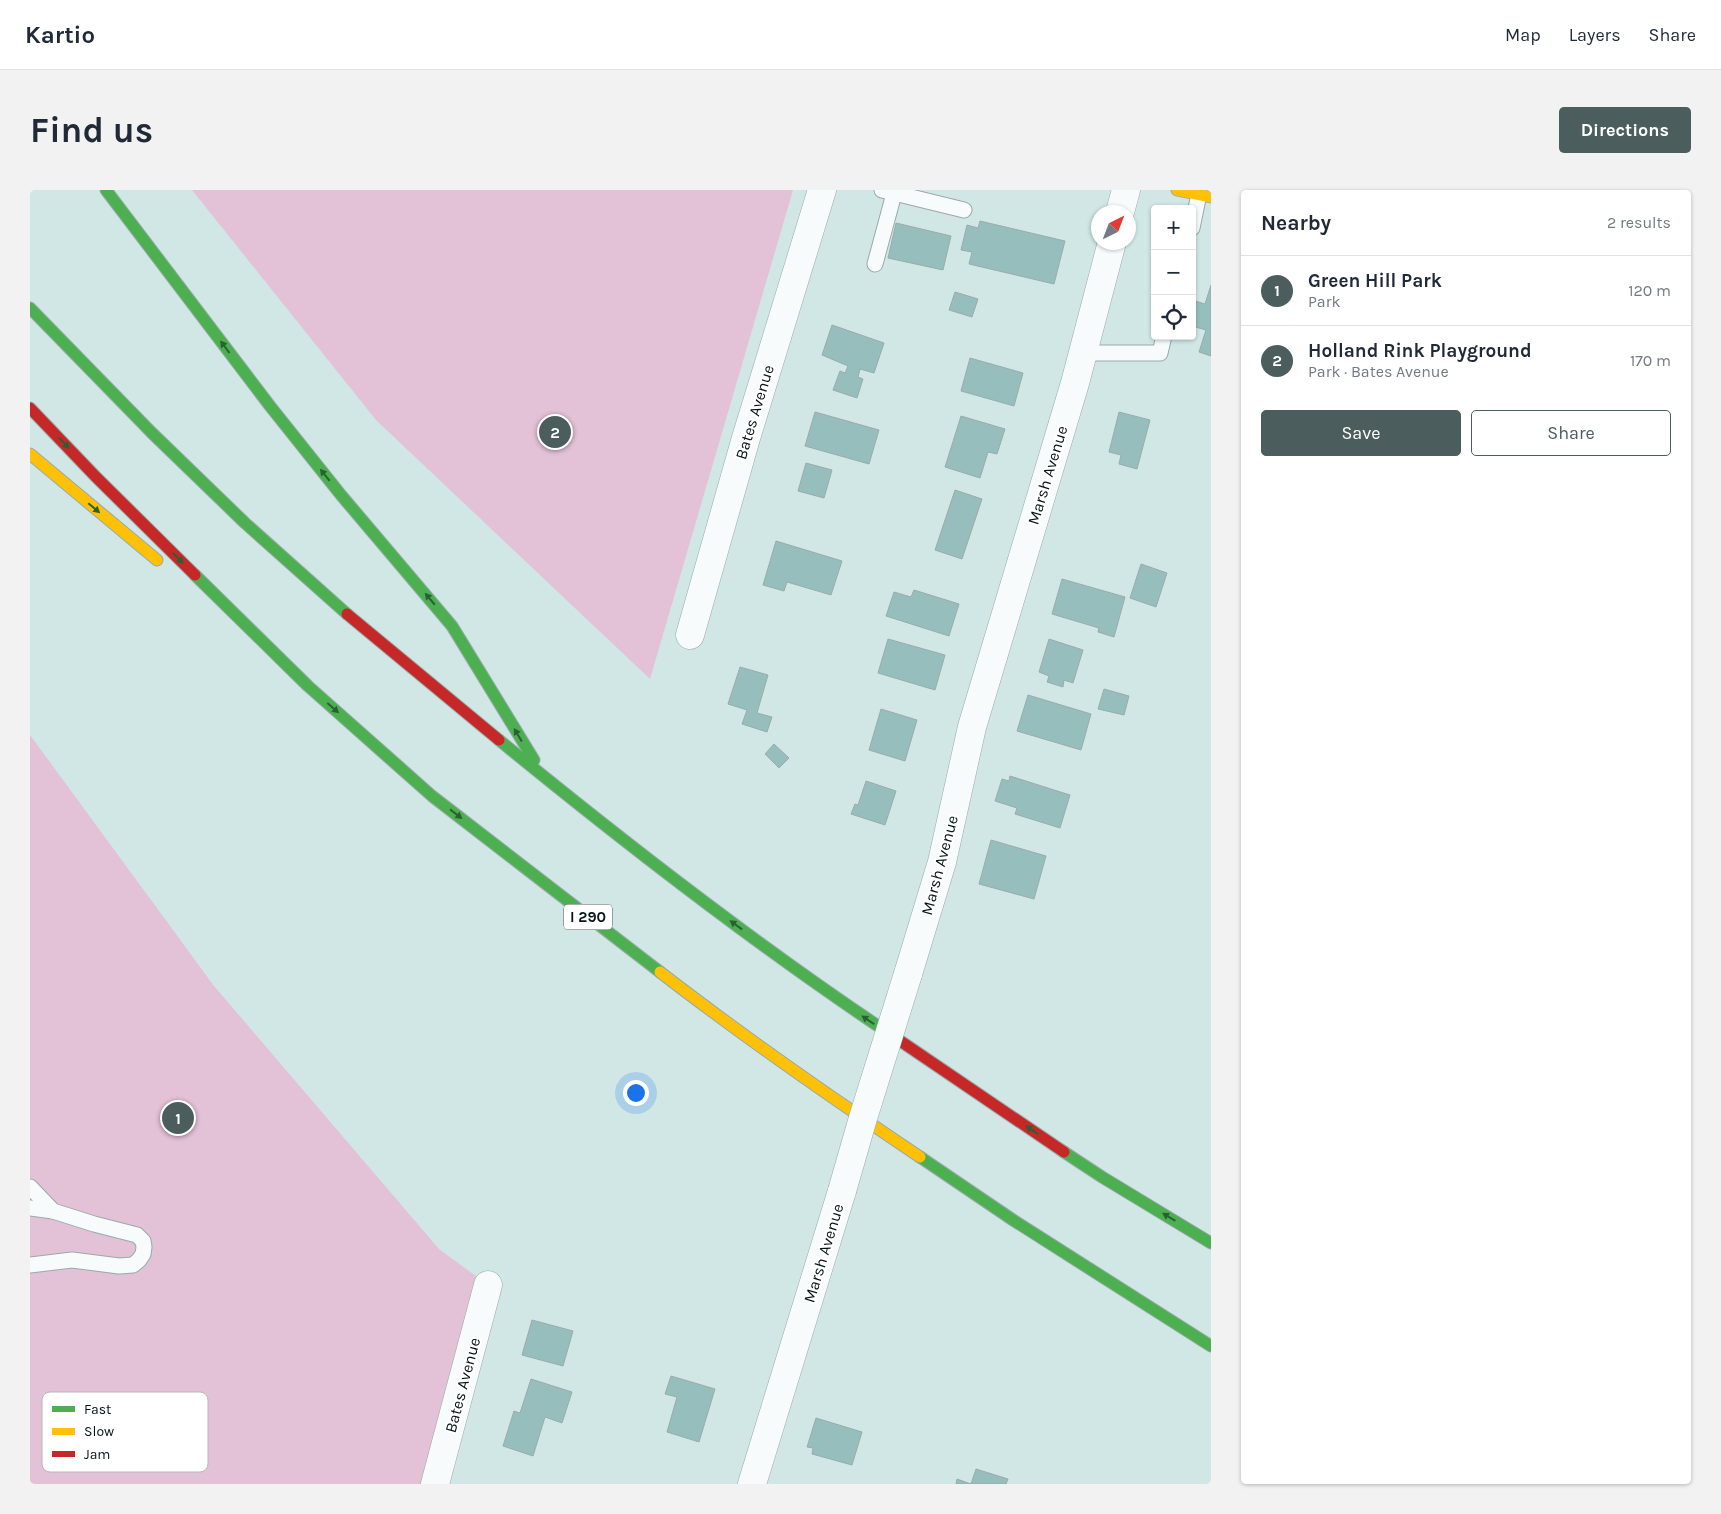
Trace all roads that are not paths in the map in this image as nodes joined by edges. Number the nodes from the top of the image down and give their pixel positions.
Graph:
1 (106, 190) edge
2 (822, 190) edge
3 (1126, 190) edge
4 (1177, 190) edge
5 (890, 191) edge
6 (1205, 196) edge
7 (1122, 205) edge
8 (964, 210) dead end
9 (1196, 218) edge
10 (1110, 250) edge
11 (875, 264) dead end
12 (30, 308) edge
13 (1163, 340) edge
14 (1083, 353) junction
15 (30, 408) edge
16 (30, 454) edge
17 (165, 567) dead end
18 (203, 598) dead end
19 (690, 635) dead end
20 (308, 686) junction
21 (544, 777) junction
22 (30, 1187) edge
23 (30, 1208) edge
24 (53, 1211) junction
25 (1211, 1242) edge
26 (30, 1265) edge
27 (488, 1285) dead end
28 (1211, 1346) edge
29 (435, 1484) edge
30 (752, 1484) edge

21 -> 1 main road
2 - 19 street, Bates Avenue
3 - 7 street
4 - 6 main road
5 - 8 lane
5 - 11 lane
6 - 9 lane
10 - 14 street, Marsh Avenue
12 - 21 main road
13 - 14 lane
14 - 30 street, Marsh Avenue, bridge
15 -> 20 main road, I 290
16 -> 17 main road
18 - 20 main road
20 -> 28 main road, I 290
25 -> 21 main road
22 - 24 lane
23 - 24 lane
24 - 26 lane
27 - 29 street, Bates Avenue

